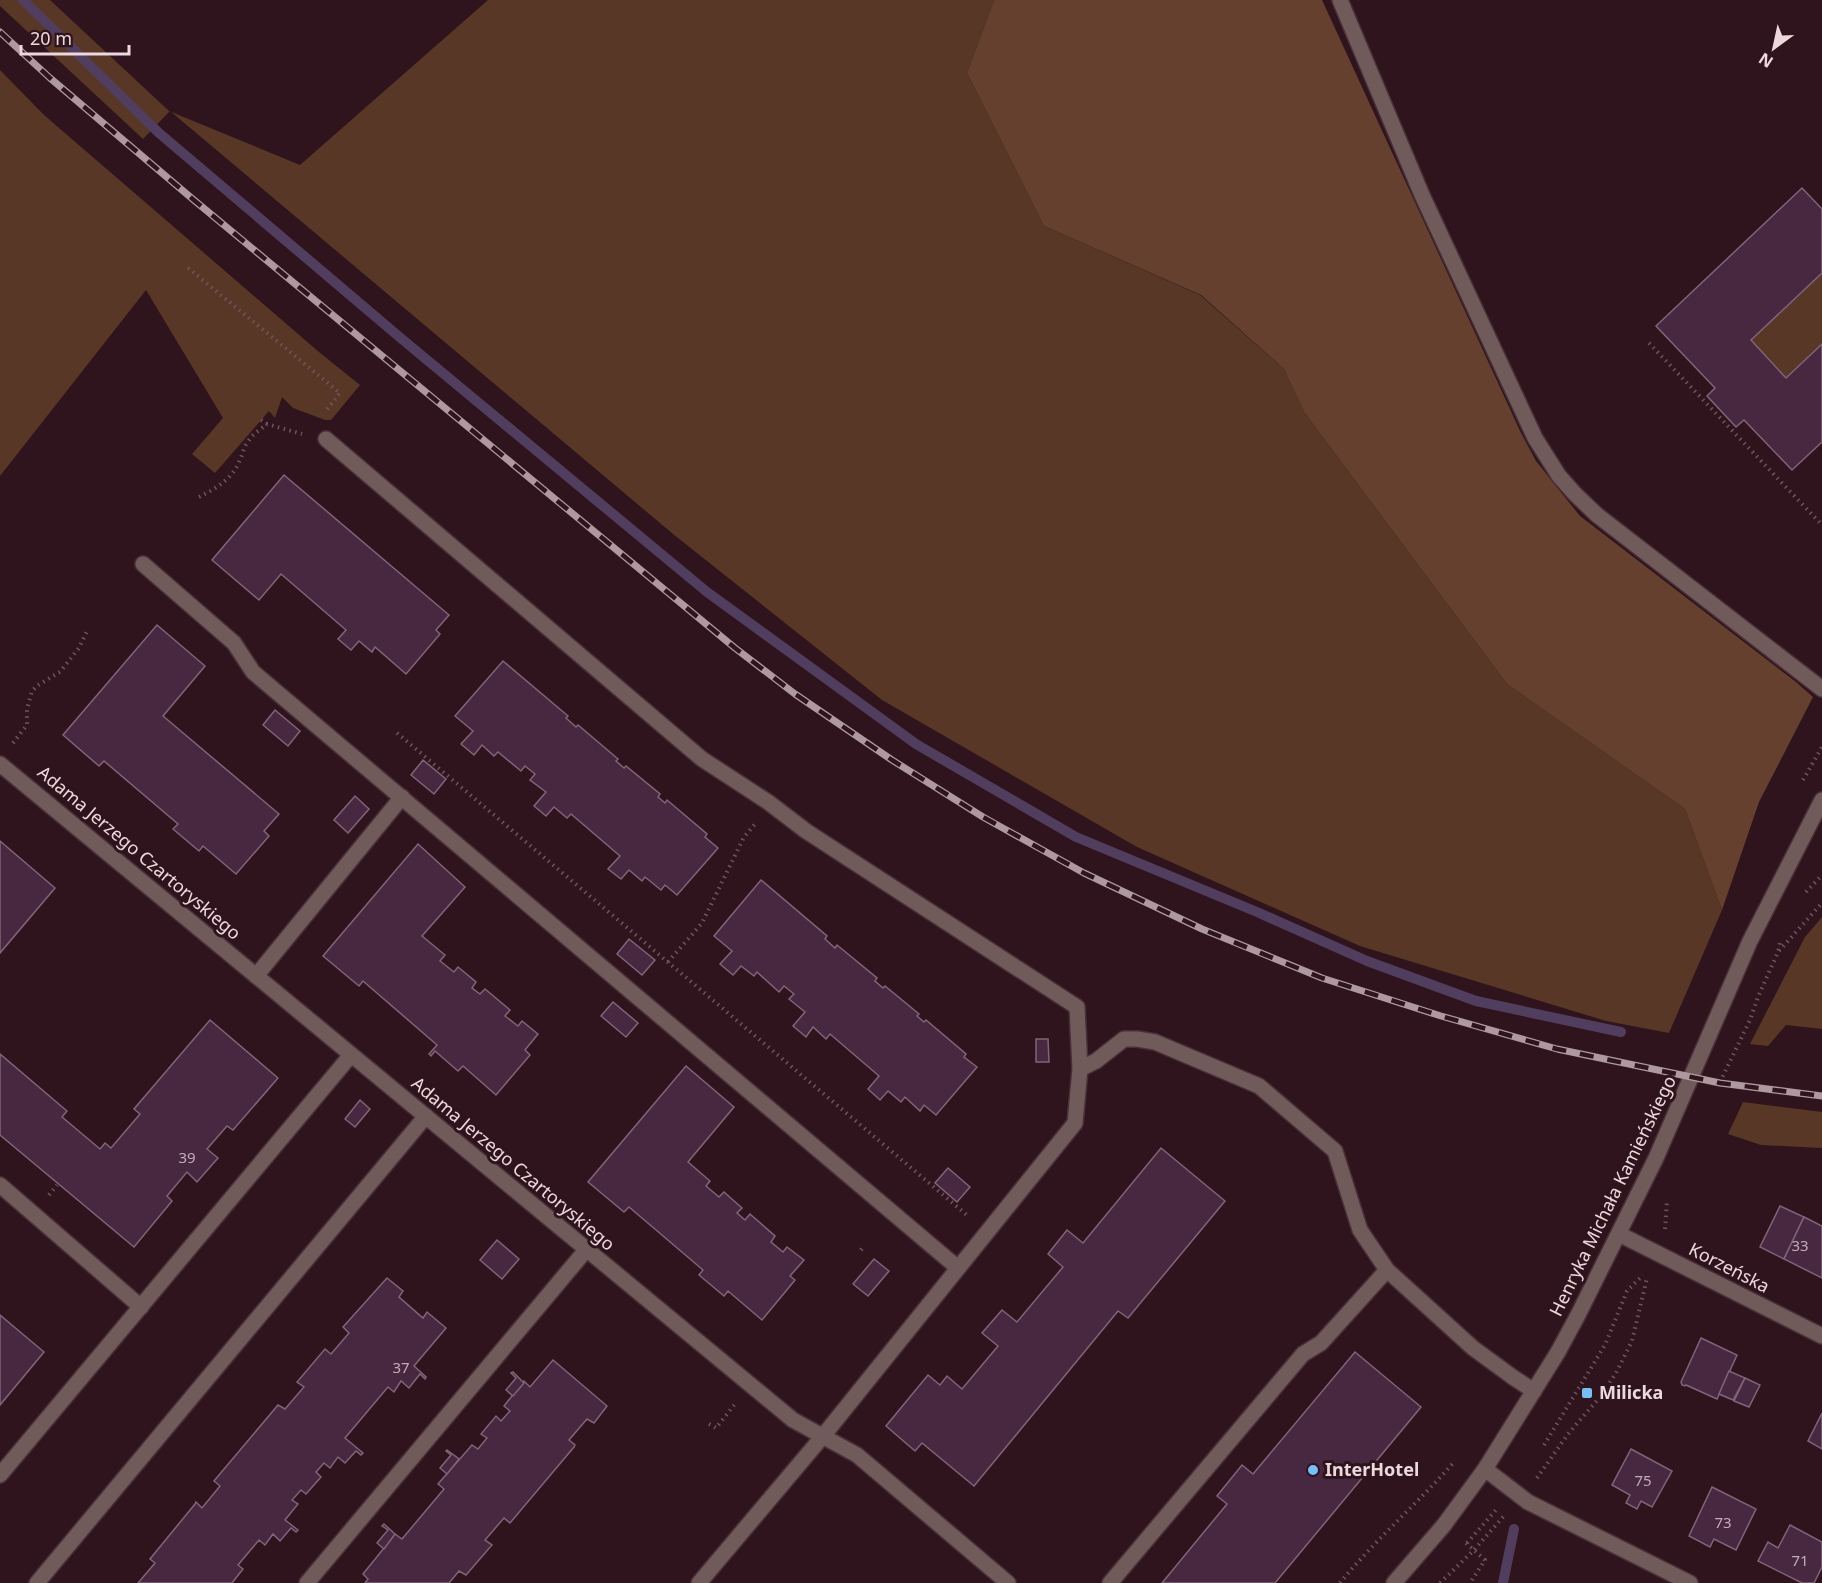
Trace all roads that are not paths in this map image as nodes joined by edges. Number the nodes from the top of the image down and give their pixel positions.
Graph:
1 (1340, 0) edge
2 (326, 439) road end
3 (143, 564) dead end
4 (1822, 689) edge
5 (0, 764) edge
6 (402, 797) junction
7 (1822, 800) edge
8 (256, 976) junction
9 (351, 1054) junction
10 (1080, 1069) junction
11 (426, 1116) junction
12 (0, 1185) edge
13 (1619, 1234) junction
14 (586, 1250) junction
15 (958, 1268) junction
16 (1387, 1270) junction
17 (141, 1307) junction
18 (1822, 1336) edge
19 (1534, 1391) junction
20 (823, 1436) junction
21 (1485, 1469) junction
22 (0, 1476) edge
23 (1001, 1581) edge
24 (37, 1583) edge
25 (307, 1583) edge
26 (699, 1583) edge
27 (1110, 1583) edge
28 (1394, 1583) edge
29 (1690, 1583) edge

1 - 4 street
2 - 10 street
3 - 6 street
5 - 8 street, Adama Jerzego Czartoryskiego
6 - 8 street
6 - 15 street
7 - 13 street, Henryka Michała Kamieńskiego
8 - 9 street, Adama Jerzego Czartoryskiego
9 - 11 street, Adama Jerzego Czartoryskiego
9 - 17 street
10 - 15 street
10 - 16 street
11 - 14 street, Adama Jerzego Czartoryskiego
11 - 24 street
12 - 17 street
13 - 18 street, Korzeńska
13 - 19 street, Henryka Michała Kamieńskiego
14 - 20 street, Adama Jerzego Czartoryskiego
14 - 25 street
15 - 20 street
16 - 19 street
16 - 27 street
17 - 22 street
19 - 21 street, Henryka Michała Kamieńskiego
20 - 23 street, Adama Jerzego Czartoryskiego
20 - 26 street
21 - 28 street, Henryka Michała Kamieńskiego
21 - 29 street

